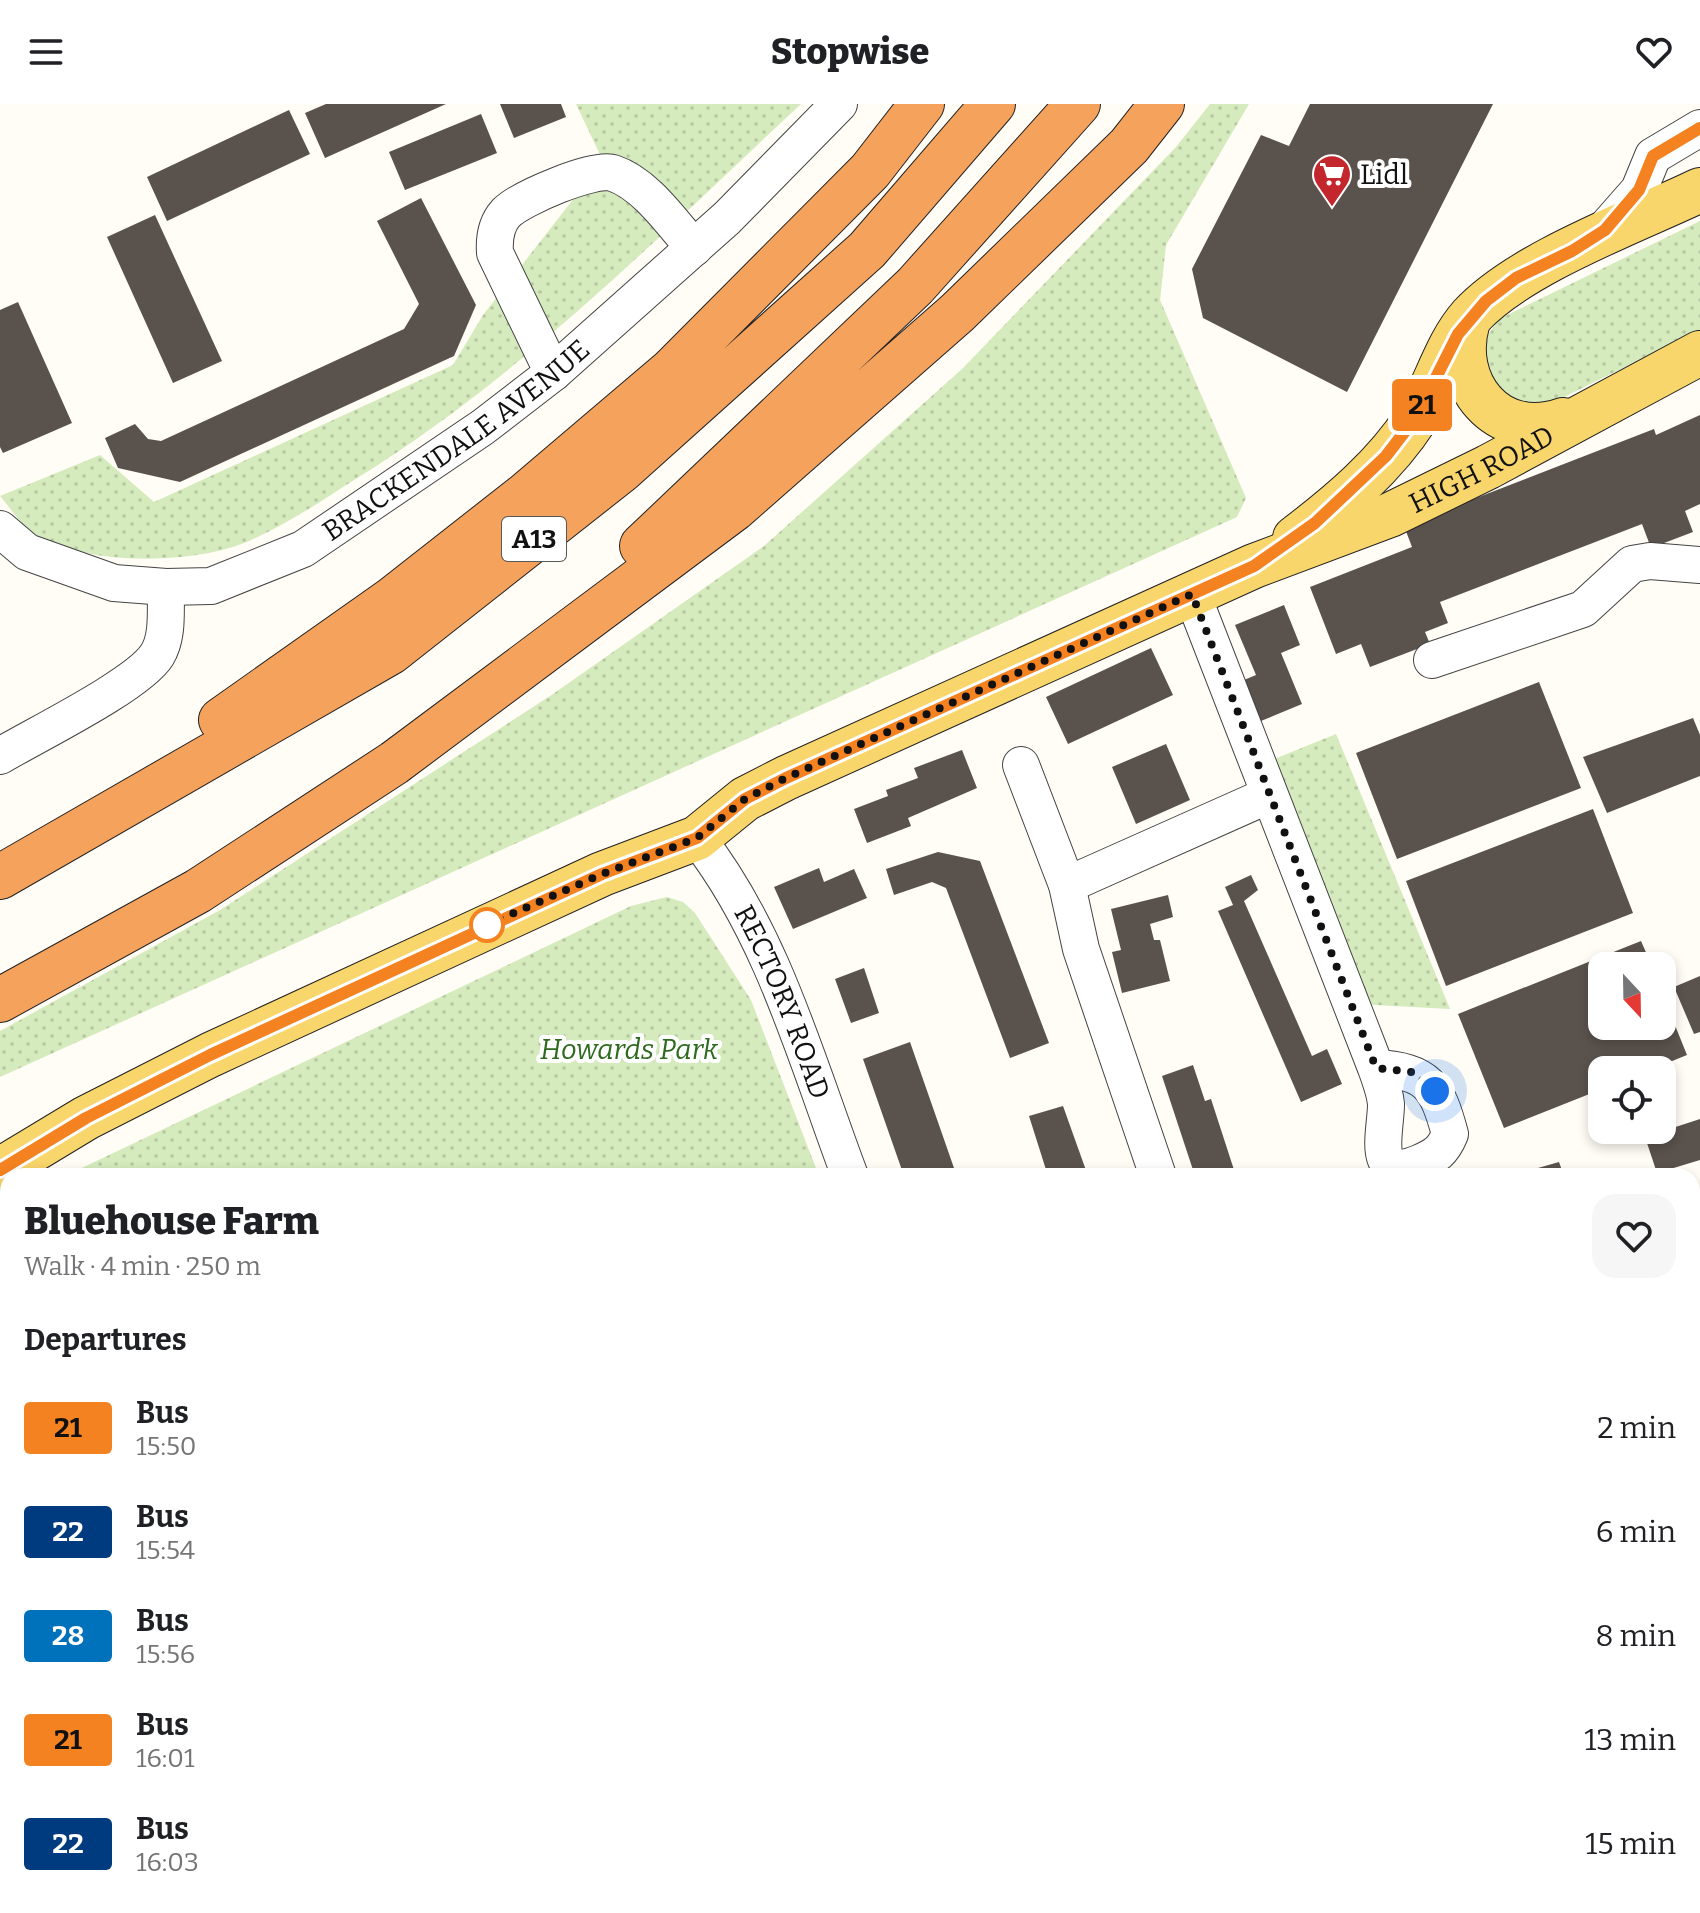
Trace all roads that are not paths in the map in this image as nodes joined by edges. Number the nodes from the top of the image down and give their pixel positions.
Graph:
1 (839, 104) edge
2 (922, 104) edge
3 (993, 104) edge
4 (1078, 104) edge
5 (1162, 104) edge
6 (1700, 128) edge
7 (1700, 190) edge
8 (694, 248) junction
9 (1572, 251) junction
10 (1469, 319) junction
11 (1700, 353) edge
12 (553, 373) junction
13 (1587, 411) junction
14 (0, 529) edge
15 (1700, 565) edge
16 (1254, 566) junction
17 (166, 587) junction
18 (1192, 594) junction
19 (1432, 660) dead end
20 (0, 756) edge
21 (394, 763) junction
22 (1021, 765) dead end
23 (1269, 795) junction
24 (697, 838) junction
25 (0, 877) edge
26 (1067, 885) junction
27 (0, 1000) edge
28 (1376, 1068) junction
29 (3, 1168) edge
30 (847, 1168) edge
31 (1155, 1168) edge
32 (1396, 1168) edge
33 (1408, 1168) edge

1 - 8 street, BRACKENDALE AVENUE
2 - 25 highway, A13
3 - 25 highway, A13
4 - 21 highway, A13
5 - 21 highway, A13
6 - 9 street
7 - 9 main road, HIGH ROAD
8 - 12 street, BRACKENDALE AVENUE
8 - 12 street
9 - 10 main road, HIGH ROAD
10 - 13 main road
10 - 16 main road, HIGH ROAD
11 - 13 main road, HIGH ROAD
12 - 17 street, BRACKENDALE AVENUE
13 - 16 main road, HIGH ROAD
14 - 17 street, BRACKENDALE AVENUE
15 - 19 street
16 - 18 main road, HIGH ROAD
17 - 20 street
18 - 23 street
18 - 24 main road, HIGH ROAD
21 - 27 highway, A13
22 - 26 street
23 - 26 street
23 - 28 street
24 - 29 main road, HIGH ROAD
24 - 30 street, RECTORY ROAD
26 - 31 street
28 - 32 street
28 - 33 street

